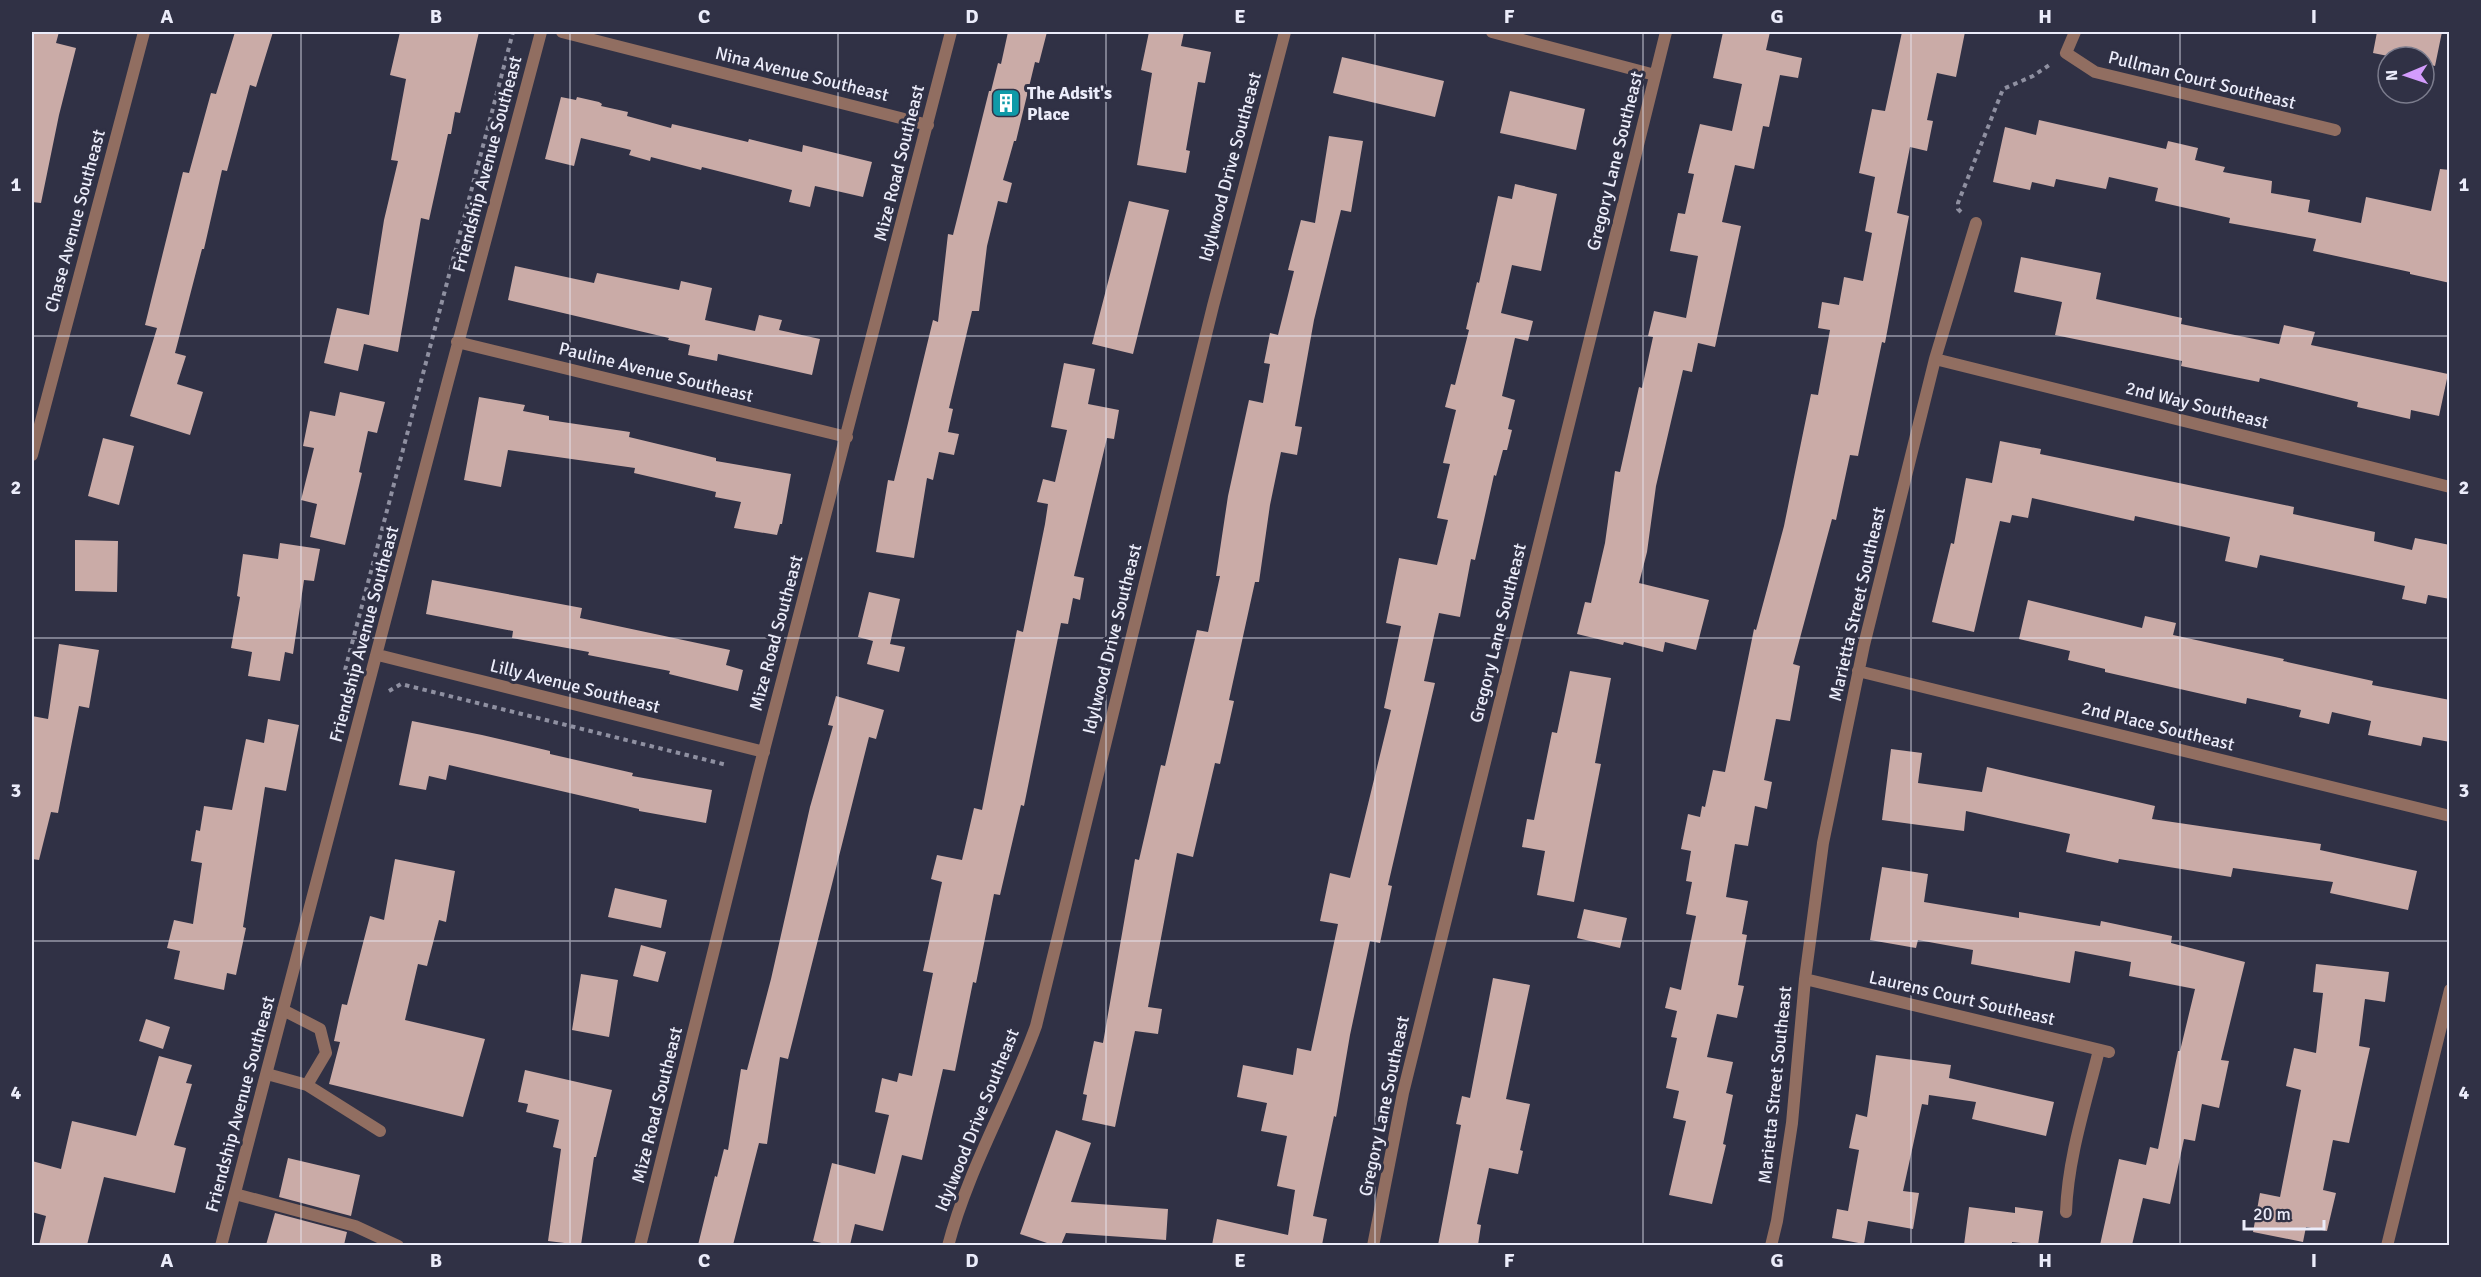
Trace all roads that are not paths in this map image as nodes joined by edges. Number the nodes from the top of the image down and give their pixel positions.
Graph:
1 (144, 32) edge
2 (541, 32) edge
3 (562, 32) edge
4 (951, 32) edge
5 (1285, 32) edge
6 (1492, 32) edge
7 (1666, 32) edge
8 (2075, 32) edge
9 (1655, 75) junction
10 (928, 125) junction
11 (2335, 130) dead end
12 (1976, 223) road end
13 (457, 342) junction
14 (1935, 359) junction
15 (847, 437) junction
16 (32, 455) edge
17 (2450, 487) edge
18 (378, 655) junction
19 (1858, 671) junction
20 (764, 752) junction
21 (2450, 816) edge
22 (1805, 980) junction
23 (2450, 990) edge
24 (283, 1010) junction
25 (267, 1074) junction
26 (307, 1085) junction
27 (380, 1131) dead end
28 (235, 1194) junction
29 (2066, 1212) dead end
30 (222, 1245) edge
31 (398, 1245) edge
32 (640, 1245) edge
33 (948, 1245) edge
34 (1373, 1245) edge
35 (1771, 1245) edge
36 (2388, 1245) edge

1 - 16 street, Chase Avenue Southeast
2 - 13 street, Friendship Avenue Southeast
3 - 10 street, Nina Avenue Southeast
4 - 10 street, Mize Road Southeast
5 - 33 street, Idylwood Drive Southeast
6 - 9 street
7 - 9 street, Gregory Lane Southeast
8 - 11 street, Pullman Court Southeast
9 - 34 street, Gregory Lane Southeast
10 - 15 street, Mize Road Southeast
12 - 14 street, Marietta Street Southeast
13 - 15 street, Pauline Avenue Southeast
13 - 18 street, Friendship Avenue Southeast
14 - 17 street, 2nd Way Southeast
14 - 19 street, Marietta Street Southeast
15 - 20 street, Mize Road Southeast
18 - 20 street, Lilly Avenue Southeast
18 - 24 street, Friendship Avenue Southeast
19 - 21 street, 2nd Place Southeast
19 - 22 street, Marietta Street Southeast
20 - 32 street, Mize Road Southeast
22 - 29 street, Laurens Court Southeast
22 - 35 street, Marietta Street Southeast
23 - 36 street
24 - 25 street, Friendship Avenue Southeast
24 - 26 street
25 - 26 street
25 - 28 street, Friendship Avenue Southeast
26 - 27 street
28 - 30 street, Friendship Avenue Southeast
28 - 31 street

